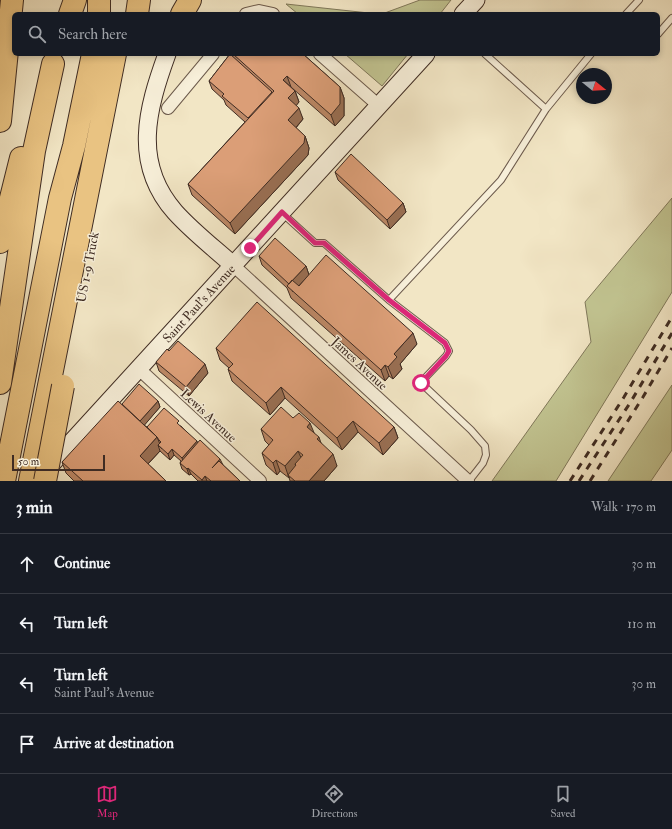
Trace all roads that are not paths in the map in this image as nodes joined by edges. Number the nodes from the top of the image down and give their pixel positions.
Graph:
1 (12, 0) edge
2 (99, 0) edge
3 (125, 0) edge
4 (139, 0) edge
5 (184, 0) edge
6 (190, 0) edge
7 (476, 0) edge
8 (639, 0) edge
9 (99, 12) edge
10 (123, 12) edge
11 (137, 12) edge
12 (182, 12) edge
13 (183, 12) edge
14 (466, 12) edge
15 (628, 12) edge
16 (672, 18) edge
17 (660, 32) edge
18 (93, 56) edge
19 (115, 56) edge
20 (128, 56) edge
21 (166, 56) edge
22 (211, 56) edge
23 (322, 56) edge
24 (424, 56) edge
25 (487, 56) edge
26 (590, 56) edge
27 (55, 59) edge
28 (378, 105) junction
29 (168, 108) dead end
30 (546, 109) junction
31 (0, 121) edge
32 (282, 212) junction
33 (0, 242) edge
34 (234, 266) junction
35 (389, 300) junction
36 (139, 369) junction
37 (1, 378) edge
38 (43, 382) junction
39 (41, 479) edge
40 (4, 481) edge
41 (18, 481) edge
42 (260, 481) edge
43 (469, 481) edge

1 - 31 highway
2 - 9 highway
3 - 10 highway
4 - 11 highway
5 - 12 highway
6 - 13 highway
7 - 14 street
8 - 15 lane
16 - 17 lane
18 - 38 highway
19 - 38 highway
20 - 38 highway, US 1-9 Truck
21 - 34 street
22 - 29 street
23 - 28 street
24 - 28 street, Saint Paul's Avenue
25 - 30 lane
26 - 30 lane
27 - 33 highway
27 - 37 highway
28 - 32 street, Saint Paul's Avenue
30 - 35 lane
32 - 34 street, Saint Paul's Avenue
32 - 35 lane
34 - 36 street, Saint Paul's Avenue
34 - 43 street, James Avenue
35 - 43 lane
36 - 39 street, Saint Paul's Avenue
36 - 42 street, Lewis Avenue
38 - 39 highway, US 1-9 Truck, bridge
38 - 40 highway
38 - 41 highway

